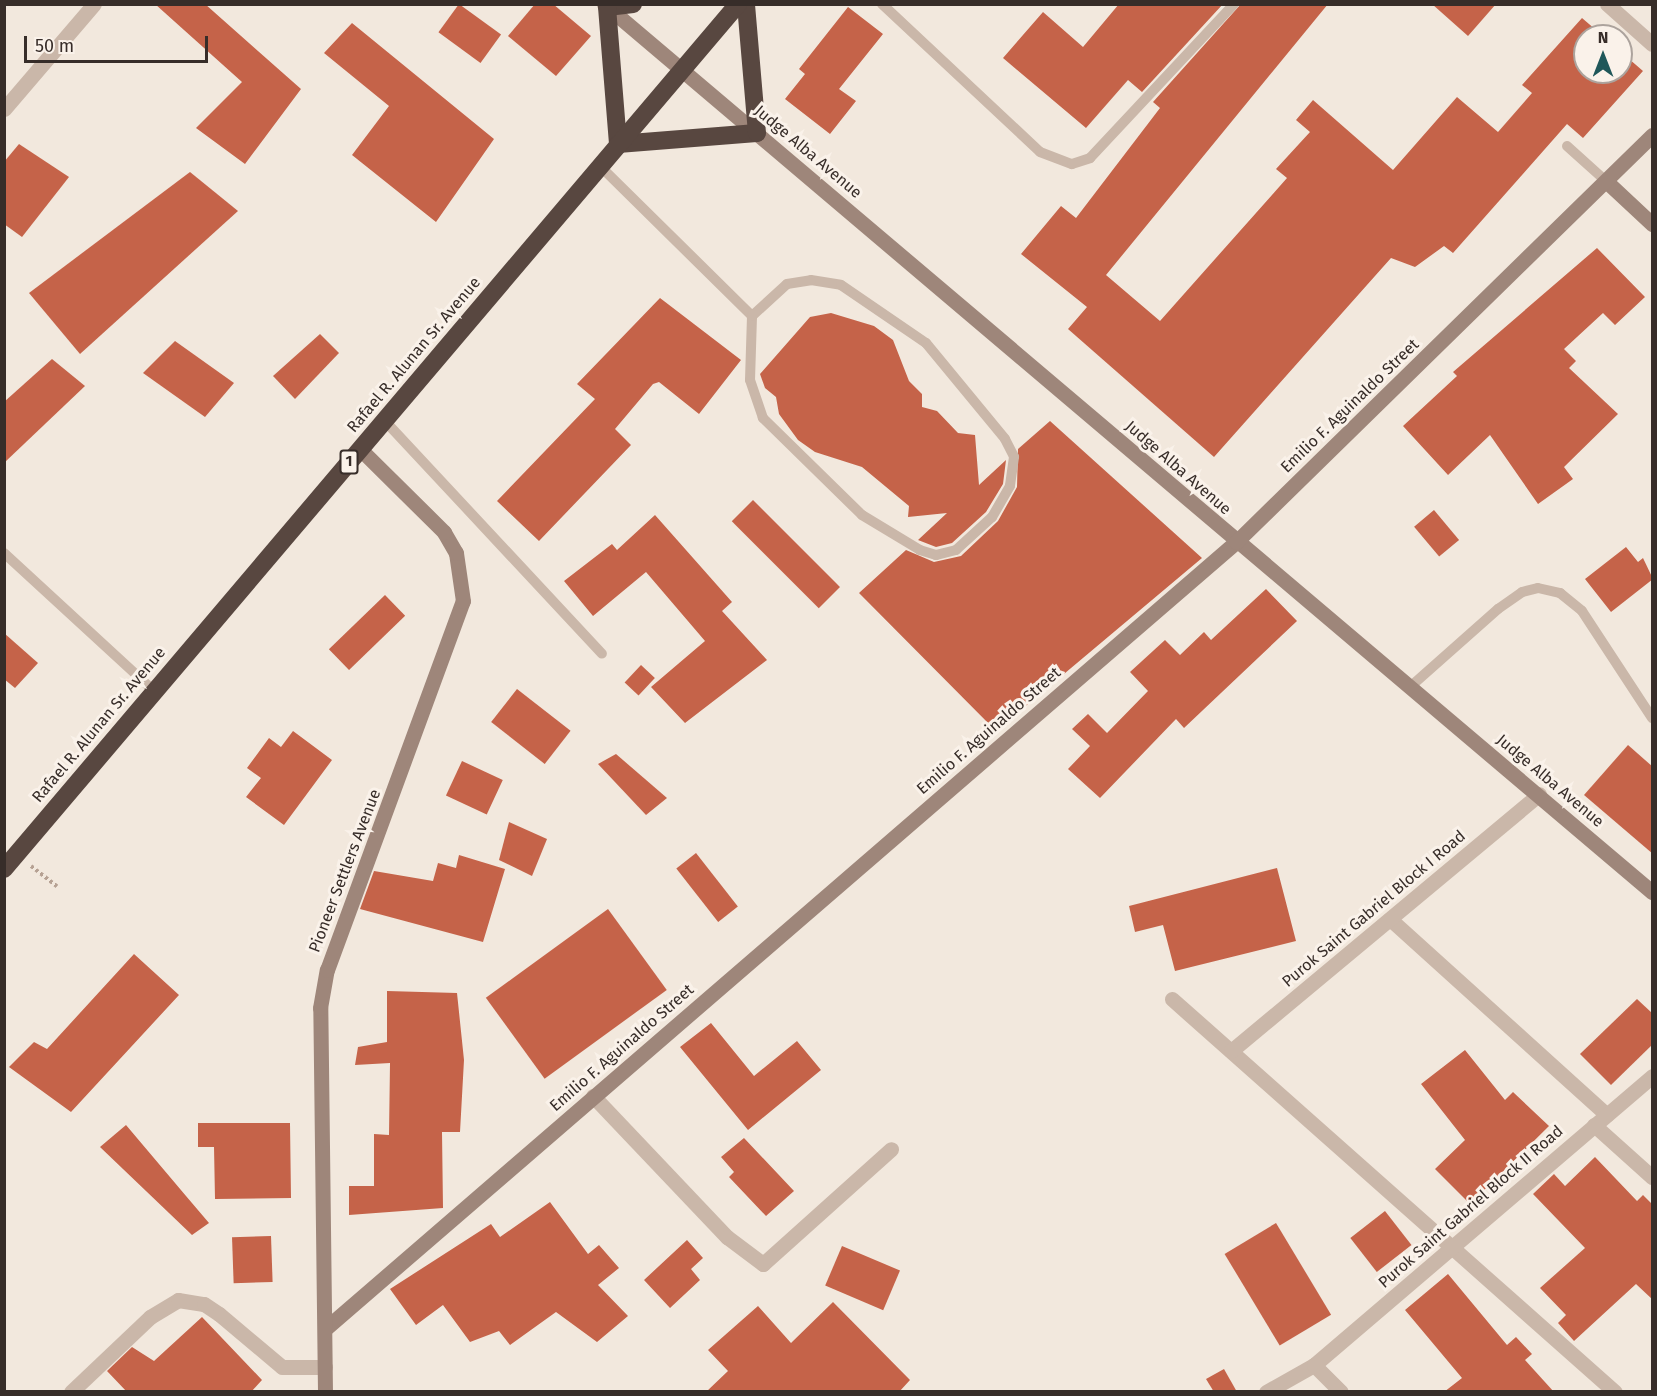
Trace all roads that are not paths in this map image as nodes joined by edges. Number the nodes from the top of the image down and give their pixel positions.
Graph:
1 (94, 4) edge
2 (633, 4) edge
3 (738, 4) edge
4 (746, 4) edge
5 (882, 4) edge
6 (1234, 4) edge
7 (1606, 4) edge
8 (606, 6) edge
9 (1653, 44) edge
10 (682, 70) junction
11 (4, 109) edge
12 (757, 133) junction
13 (1653, 135) edge
14 (618, 144) junction
15 (1567, 146) dead end
16 (600, 166) junction
17 (1607, 182) junction
18 (1653, 224) edge
19 (752, 316) junction
20 (385, 421) junction
21 (360, 449) junction
22 (1236, 542) junction
23 (4, 553) edge
24 (602, 654) dead end
25 (1410, 687) junction
26 (154, 691) junction
27 (1653, 718) edge
28 (1539, 795) junction
29 (4, 869) edge
30 (1653, 892) edge
31 (1390, 919) junction
32 (1172, 999) dead end
33 (1232, 1051) junction
34 (1653, 1076) edge
35 (593, 1096) junction
36 (1607, 1115) junction
37 (1594, 1125) junction
38 (891, 1149) dead end
39 (1653, 1177) edge
40 (1454, 1245) junction
41 (326, 1328) junction
42 (1314, 1365) junction
43 (325, 1367) junction
44 (71, 1392) edge
45 (325, 1392) edge
46 (1266, 1392) edge
47 (1341, 1392) edge
48 (1615, 1392) edge

1 - 11 street
2 - 8 highway
3 - 10 highway, Rafael R. Alunan Sr. Avenue / 1
4 - 12 highway
5 - 6 lane
7 - 9 street
8 - 10 street, Judge Alba Avenue
8 - 14 highway
10 - 12 street, Judge Alba Avenue
10 - 14 highway, Rafael R. Alunan Sr. Avenue / 1
12 - 14 highway
12 - 22 street, Judge Alba Avenue
13 - 17 street, Emilio F. Aguinaldo Street
14 - 16 highway, Rafael R. Alunan Sr. Avenue / 1
15 - 17 lane
16 - 19 lane
16 - 20 highway, Rafael R. Alunan Sr. Avenue / 1
17 - 18 street
17 - 22 street, Emilio F. Aguinaldo Street
19 - 19 lane
20 - 21 highway, Rafael R. Alunan Sr. Avenue / 1
20 - 24 lane
21 - 26 highway, Rafael R. Alunan Sr. Avenue / 1
21 - 41 street, Pioneer Settlers Avenue
22 - 25 street, Judge Alba Avenue
22 - 35 street, Emilio F. Aguinaldo Street
23 - 26 lane
25 - 27 lane
25 - 28 street, Judge Alba Avenue
26 - 29 highway, Rafael R. Alunan Sr. Avenue / 1
28 - 30 street, Judge Alba Avenue
28 - 31 street, Purok Saint Gabriel Block I Road
31 - 33 street, Purok Saint Gabriel Block I Road
31 - 36 street
32 - 33 street
33 - 40 street
34 - 36 street, Purok Saint Gabriel Block II Road
35 - 38 street
35 - 41 street, Emilio F. Aguinaldo Street
36 - 37 street, Purok Saint Gabriel Block II Road
37 - 39 street
37 - 40 street, Purok Saint Gabriel Block II Road
40 - 42 street, Purok Saint Gabriel Block II Road
40 - 48 street
41 - 43 street, Pioneer Settlers Avenue
42 - 46 street, Purok Saint Gabriel Block II Road
42 - 47 street
43 - 44 street
43 - 45 street, Pioneer Settlers Avenue

